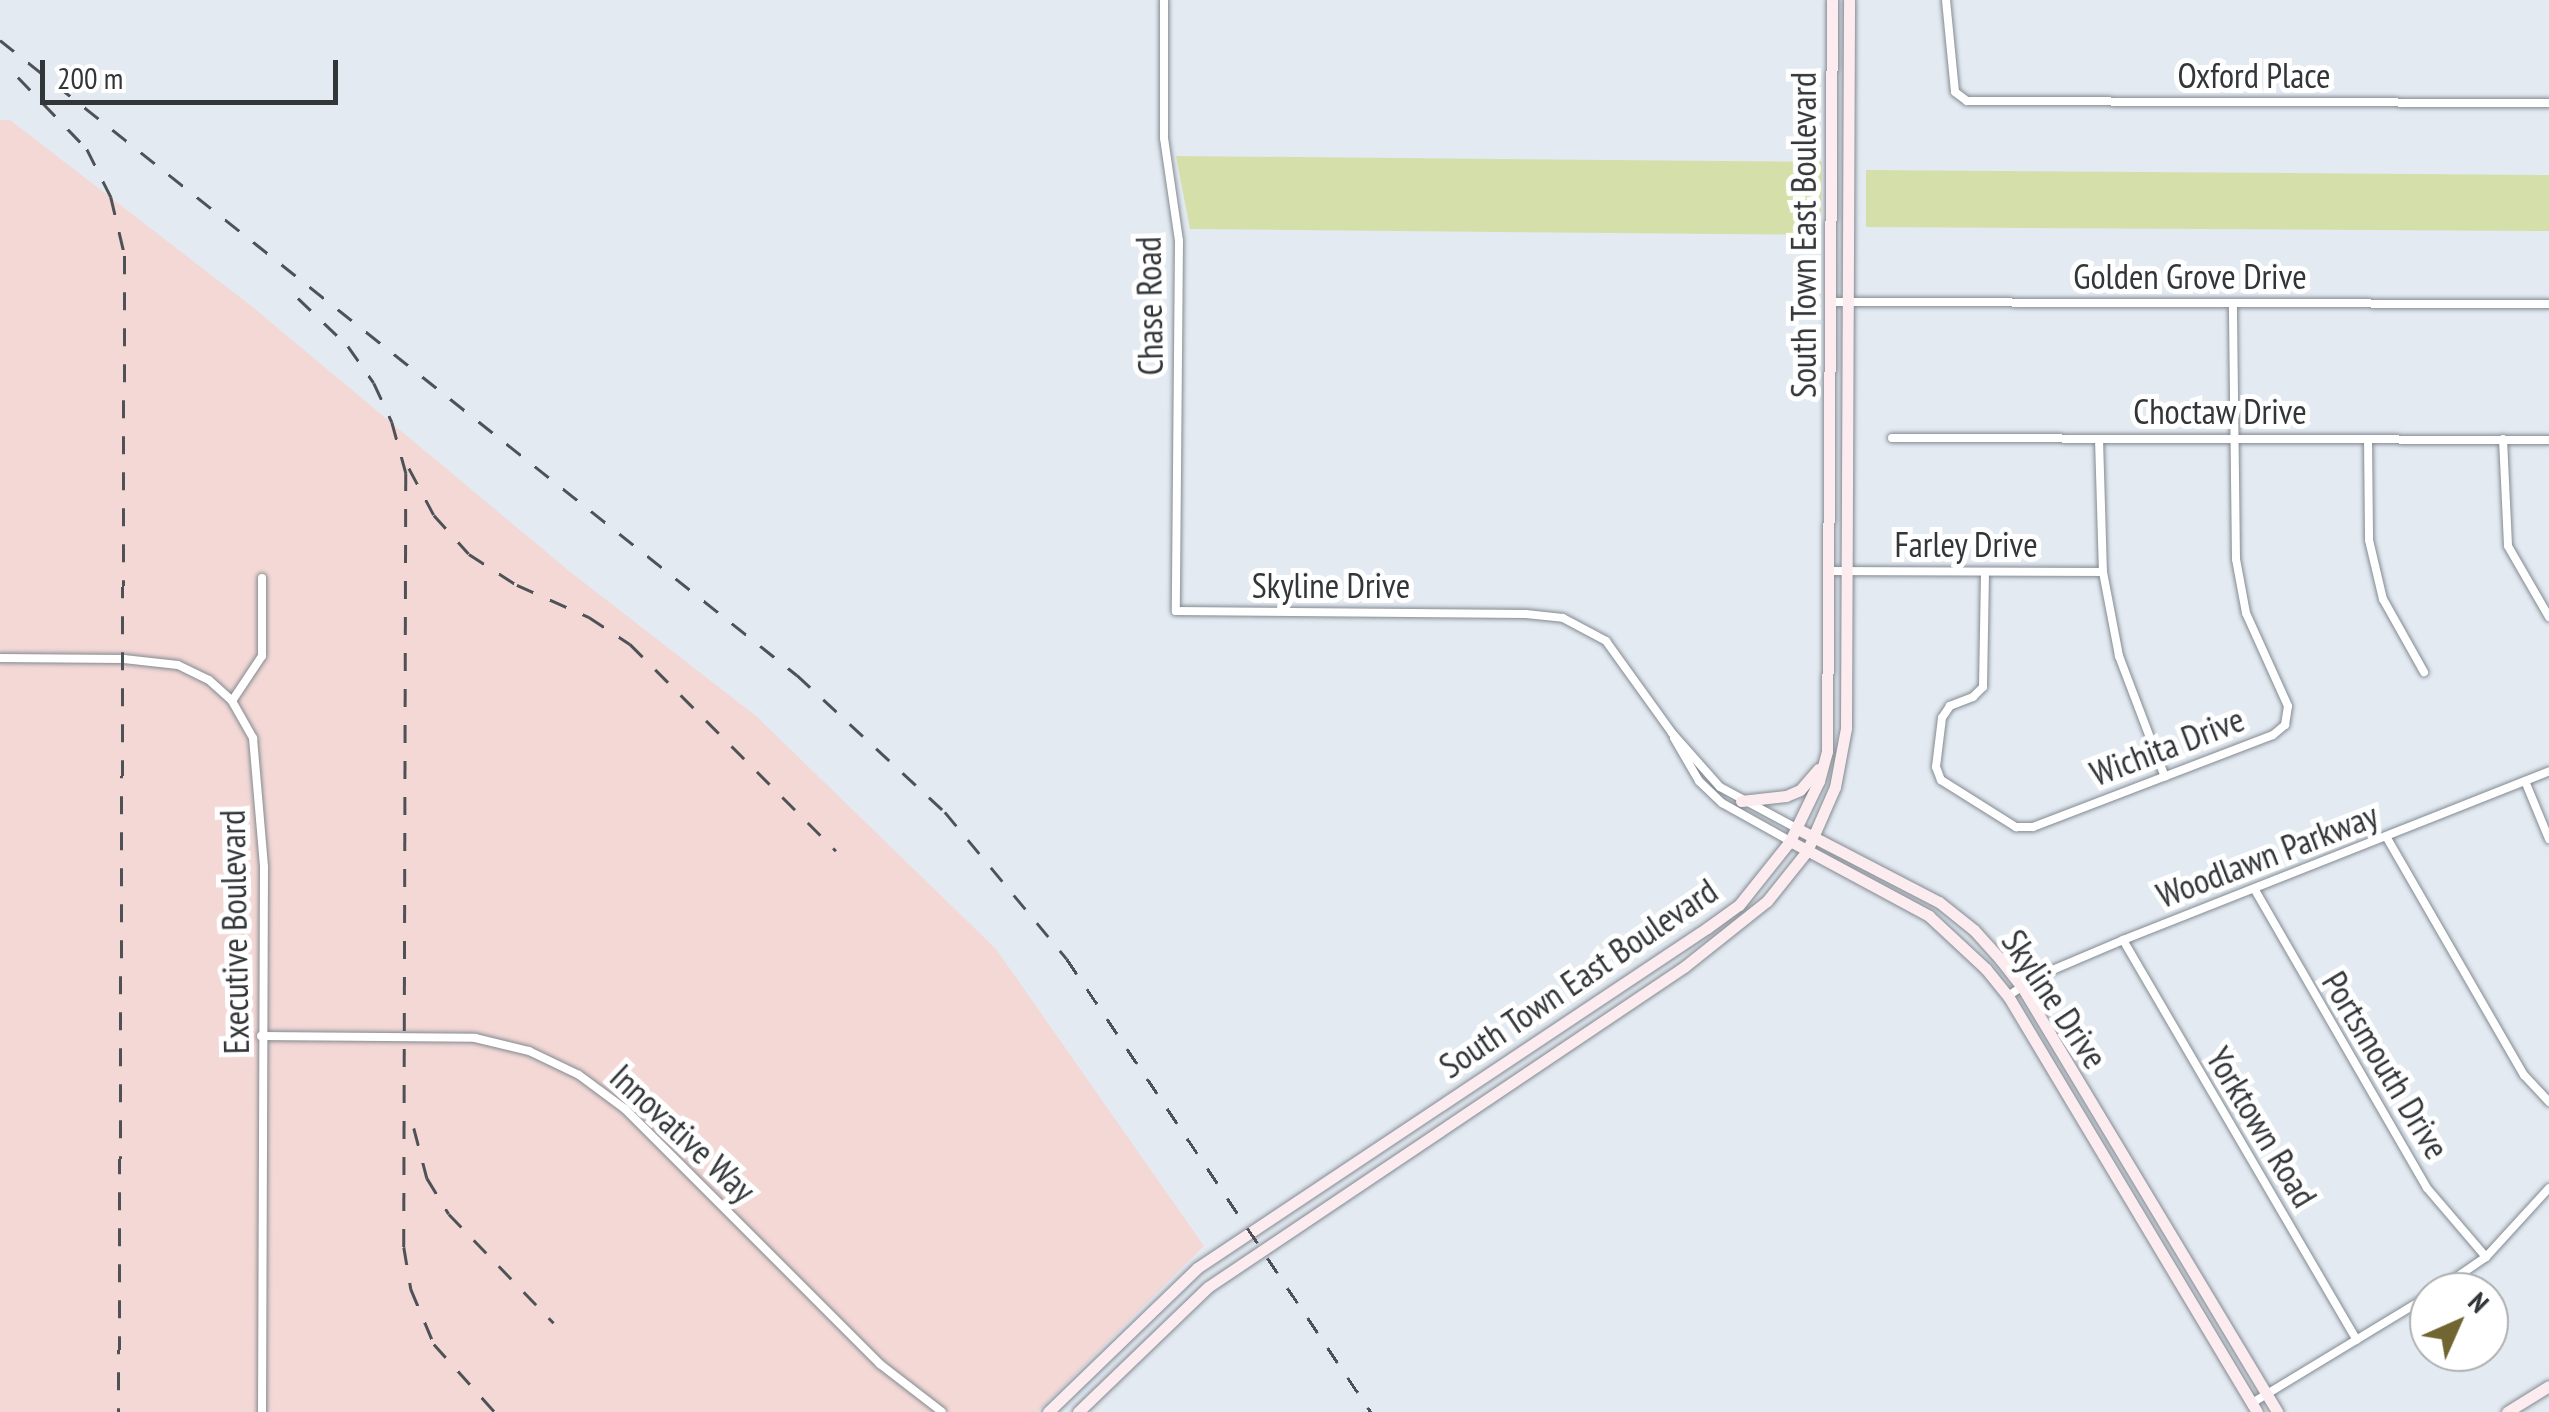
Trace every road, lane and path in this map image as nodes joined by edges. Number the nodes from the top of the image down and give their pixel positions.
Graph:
1 (1164, 0) edge
2 (1832, 0) edge
3 (1849, 0) edge
4 (1946, 0) edge
5 (2549, 103) edge
6 (1831, 302) junction
7 (1848, 302) junction
8 (2234, 304) junction
9 (2549, 304) edge
10 (1892, 438) dead end
11 (2099, 439) junction
12 (2234, 439) junction
13 (2368, 439) junction
14 (2503, 440) junction
15 (2549, 440) edge
16 (1845, 570) junction
17 (1828, 571) junction
18 (2102, 572) junction
19 (1985, 573) junction
20 (262, 578) dead end
21 (1176, 612) joint
22 (2549, 617) edge
23 (0, 658) edge
24 (2424, 672) dead end
25 (232, 701) junction
26 (1672, 734) junction
27 (1824, 762) junction
28 (2549, 771) edge
29 (2164, 777) junction
30 (2525, 781) junction
31 (1741, 802) junction
32 (1793, 835) junction
33 (1814, 838) junction
34 (2387, 838) junction
35 (2549, 839) edge
36 (1807, 851) junction
37 (2255, 890) junction
38 (2123, 940) junction
39 (2022, 987) junction
40 (2008, 996) junction
41 (261, 1036) junction
42 (2549, 1102) edge
43 (2549, 1188) edge
44 (2486, 1257) junction
45 (2464, 1272) edge
46 (2409, 1308) edge
47 (2358, 1340) junction
48 (1105, 1357) junction
49 (1120, 1372) junction
50 (2549, 1386) edge
51 (2266, 1393) junction
52 (2255, 1407) edge
53 (262, 1412) edge
54 (942, 1412) edge
55 (1048, 1412) edge
56 (1078, 1412) edge
57 (2277, 1412) edge
58 (2508, 1412) edge

1 - 21 street, Chase Road
2 - 6 main road, South Town East Boulevard
3 - 7 main road, South Town East Boulevard
4 - 5 street, Oxford Place
6 - 7 street, Golden Grove Drive
6 - 17 main road, South Town East Boulevard
7 - 8 street, Golden Grove Drive
7 - 16 main road, South Town East Boulevard
8 - 9 street, Golden Grove Drive
8 - 12 street, Wichita Drive
10 - 11 street, Choctaw Drive
11 - 12 street, Choctaw Drive
11 - 18 street
12 - 13 street, Choctaw Drive
12 - 29 street, Wichita Drive
13 - 14 street, Choctaw Drive
13 - 24 street
14 - 15 street, Choctaw Drive
14 - 22 street
16 - 17 street, Farley Drive
16 - 19 street, Farley Drive
16 - 33 main road, South Town East Boulevard
17 - 27 main road, South Town East Boulevard
18 - 19 street, Farley Drive
18 - 29 street
19 - 29 street, Wichita Drive
20 - 25 street
21 - 26 street, Skyline Drive
23 - 25 street, Executive Boulevard
25 - 41 street, Executive Boulevard
26 - 31 street, Skyline Drive
26 - 32 street, Skyline Drive
27 - 31 main road
27 - 32 main road, South Town East Boulevard
28 - 30 street, Woodlawn Parkway
30 - 34 street, Woodlawn Parkway
30 - 35 street
31 - 32 street, Skyline Drive
32 - 33 main road, Skyline Drive
32 - 36 main road, Skyline Drive
32 - 48 main road, South Town East Boulevard
33 - 36 main road, South Town East Boulevard
33 - 39 main road, Skyline Drive
34 - 37 street, Woodlawn Parkway
34 - 42 street
36 - 40 main road, Skyline Drive
36 - 49 main road, South Town East Boulevard
37 - 38 street, Woodlawn Parkway
37 - 44 street, Portsmouth Drive
38 - 39 street, Woodlawn Parkway
38 - 47 street, Yorktown Road
39 - 40 street, Woodlawn Parkway
39 - 51 main road, Skyline Drive
40 - 52 main road, Skyline Drive
41 - 53 street, Executive Boulevard
41 - 54 street, Innovative Way
43 - 44 street
44 - 45 street
46 - 47 street
47 - 51 street
48 - 49 main road
48 - 55 main road, South Town East Boulevard
49 - 56 main road, South Town East Boulevard
50 - 58 main road
51 - 52 street
51 - 57 main road, Skyline Drive

